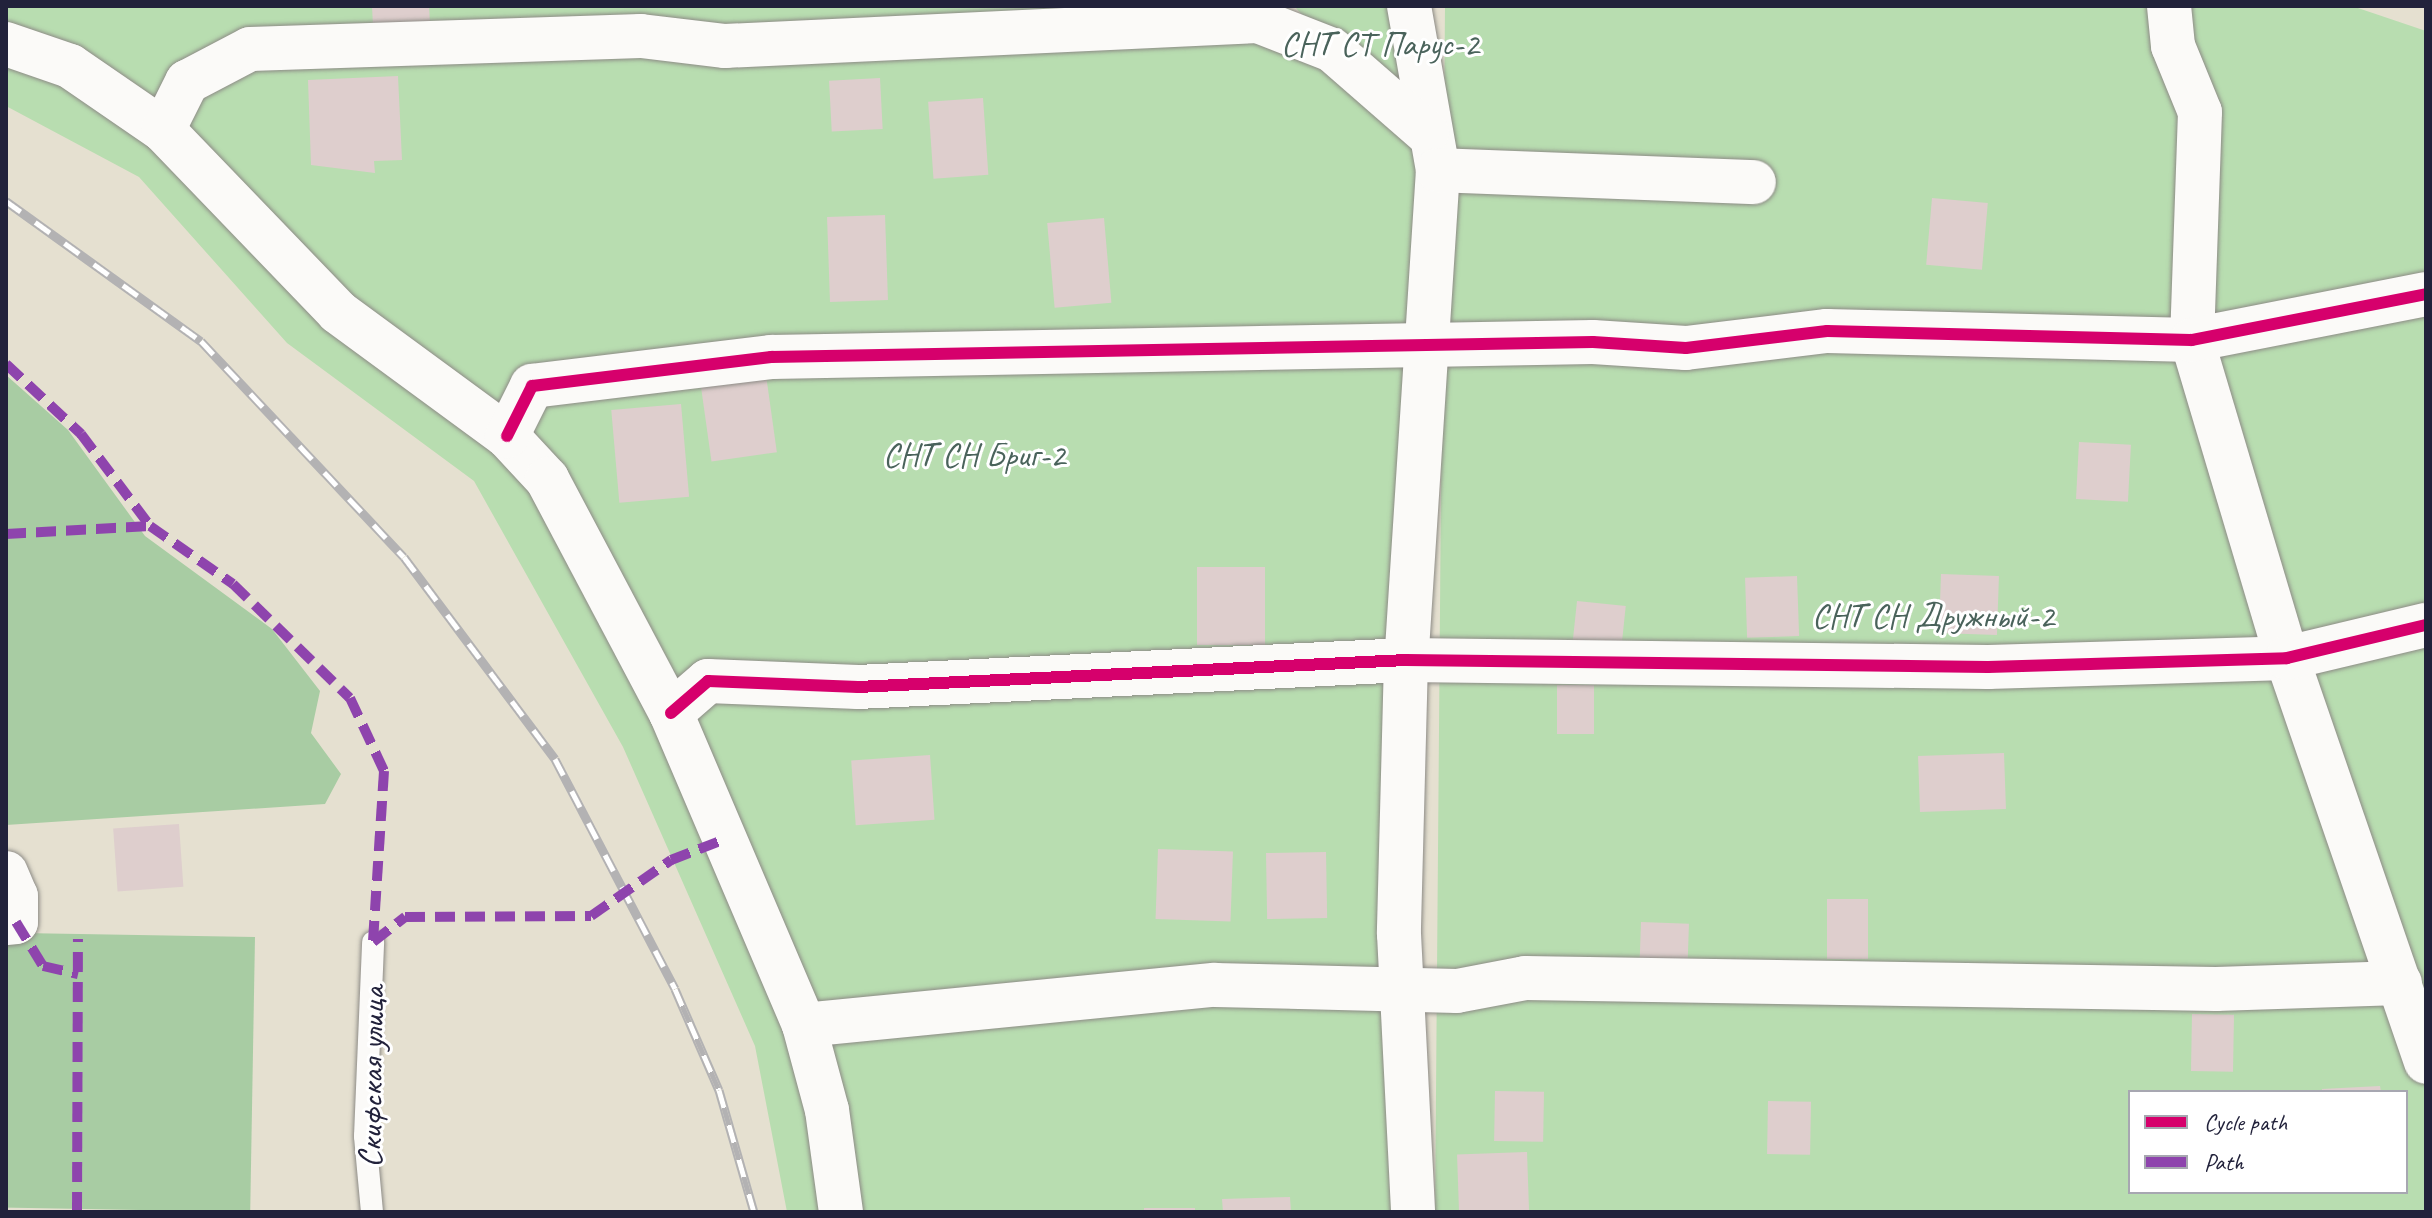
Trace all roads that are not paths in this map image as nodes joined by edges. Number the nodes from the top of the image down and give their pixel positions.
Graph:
1 (1409, 6) edge
2 (2169, 6) edge
3 (1196, 14) edge
4 (6, 44) edge
5 (163, 130) junction
6 (1432, 152) junction
7 (1754, 182) dead end
8 (2426, 294) edge
9 (2192, 340) junction
10 (1427, 351) junction
11 (507, 436) junction
12 (2426, 625) edge
13 (2287, 658) junction
14 (1406, 660) junction
15 (671, 713) junction
16 (6, 873) edge
17 (6, 923) edge
18 (373, 942) dead end
19 (2400, 983) junction
20 (1404, 990) junction
21 (804, 1025) junction
22 (2426, 1062) edge
23 (372, 1212) edge
24 (841, 1212) edge
25 (1413, 1212) edge

1 - 6 street
2 - 9 street
3 - 5 street
3 - 6 street
4 - 5 street
5 - 11 street
6 - 7 street
6 - 10 street
8 - 9 street
9 - 10 street
9 - 13 street
10 - 11 street
10 - 14 street
11 - 15 street
12 - 13 street
13 - 14 street
13 - 19 street
14 - 15 street
14 - 20 street
15 - 21 street
16 - 17 street
18 - 23 lane, Скифская улица
19 - 20 street
19 - 22 street
20 - 21 street
20 - 25 street
21 - 24 street

